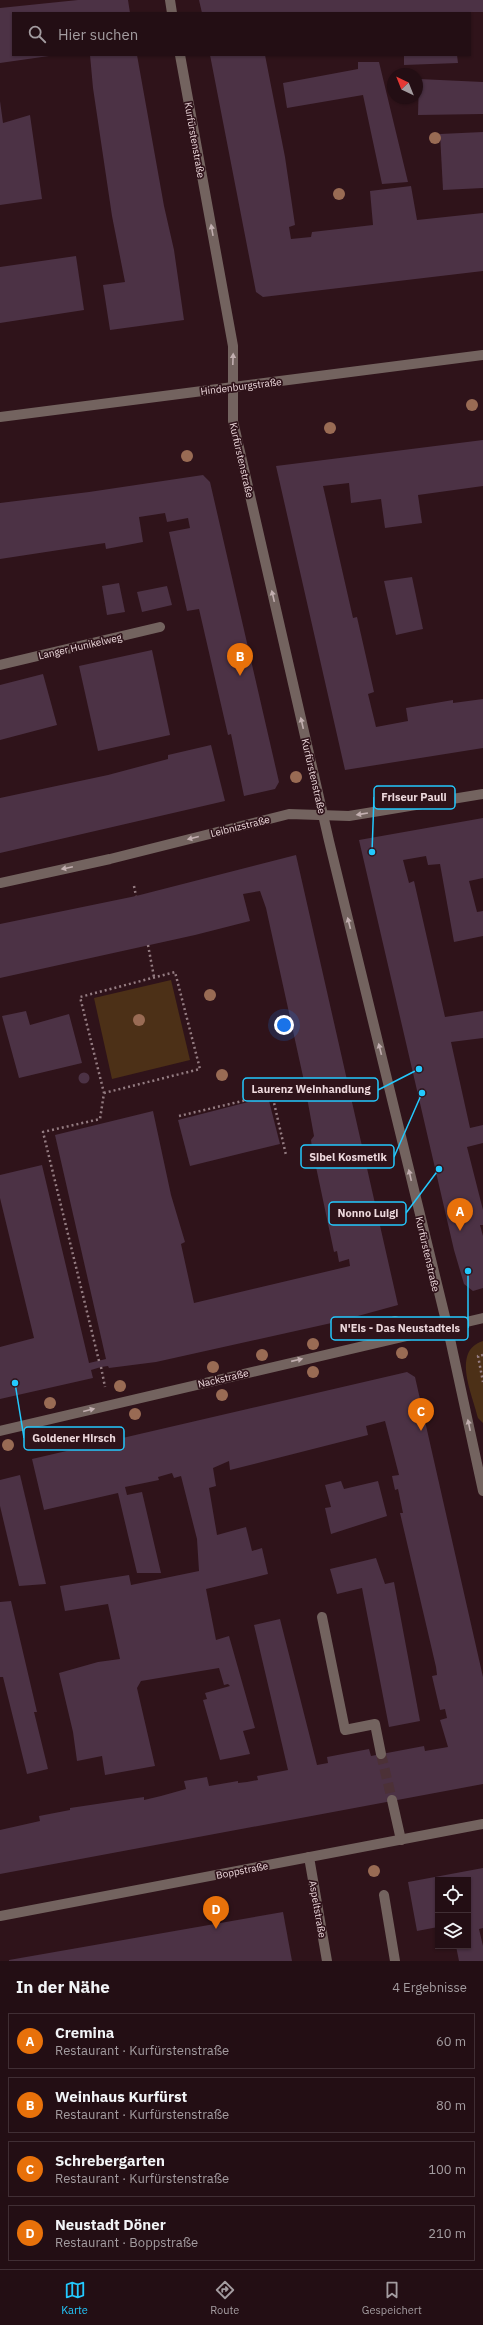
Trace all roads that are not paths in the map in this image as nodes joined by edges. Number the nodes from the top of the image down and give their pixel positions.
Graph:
1 (170, 0) edge
2 (172, 12) edge
3 (180, 56) edge
4 (483, 355) edge
5 (232, 387) junction
6 (0, 418) edge
7 (160, 627) dead end
8 (0, 665) edge
9 (483, 794) edge
10 (324, 815) junction
11 (0, 883) edge
12 (483, 1318) edge
13 (447, 1325) junction
14 (0, 1432) edge
15 (480, 1463) edge
16 (483, 1491) edge
17 (322, 1617) dead end
18 (381, 1754) tunnel mouth
19 (392, 1800) tunnel mouth
20 (483, 1824) edge
21 (401, 1840) junction
22 (309, 1857) junction
23 (384, 1895) dead end
24 (0, 1916) edge
25 (327, 1961) edge
26 (395, 1961) edge

1 - 2 street
5 -> 3 street, Kurfürstenstraße
4 - 5 street, Hindenburgstraße
5 - 6 street, Hindenburgstraße
10 -> 5 street, Kurfürstenstraße
7 - 8 street, Langer Hunikelweg
9 -> 10 street, Leibnizstraße
10 -> 11 street, Leibnizstraße
13 -> 10 street, Kurfürstenstraße
12 - 13 street, Nackstraße
14 -> 13 street, Nackstraße
15 -> 13 street, Kurfürstenstraße
15 - 16 street, Kurfürstenstraße
17 - 18 street
19 - 21 street
20 - 21 street, Boppstraße
21 - 22 street, Boppstraße
22 - 24 street, Boppstraße
22 - 25 street, Aspeltstraße
23 - 26 street

